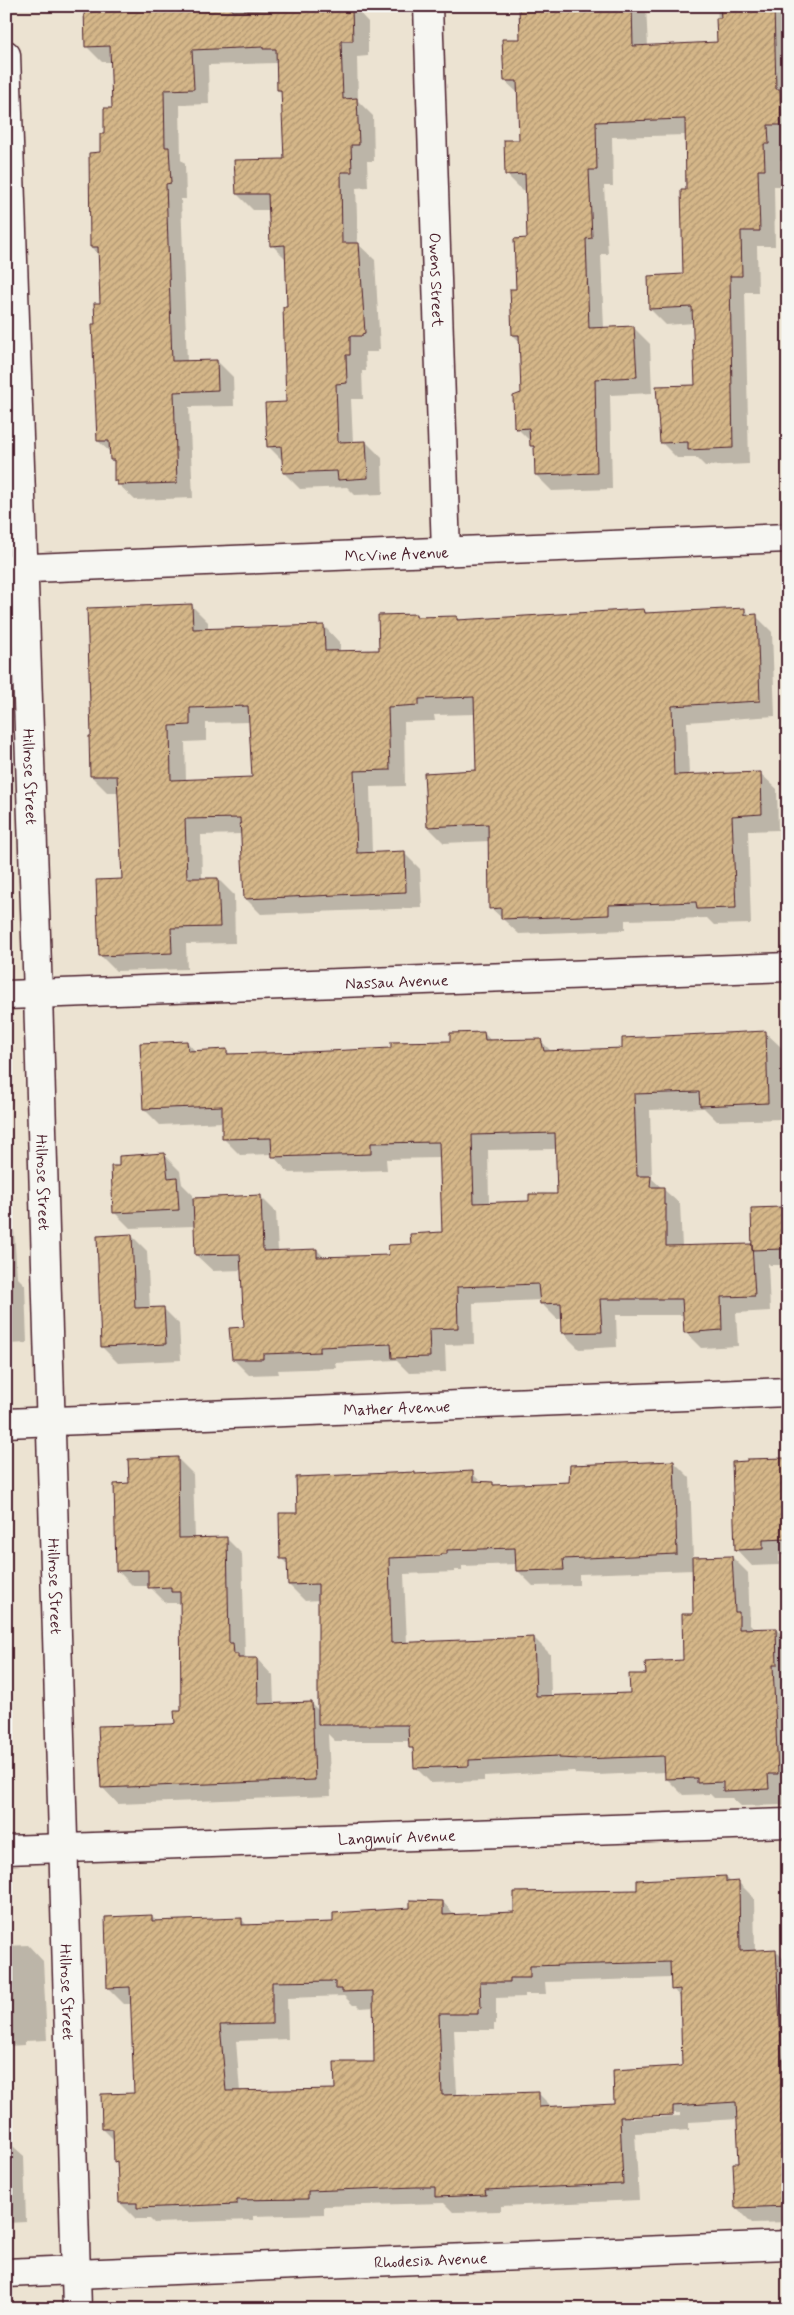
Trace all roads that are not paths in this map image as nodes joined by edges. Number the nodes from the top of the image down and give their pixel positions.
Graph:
1 (428, 6) edge
2 (6, 54) edge
3 (788, 538) edge
4 (446, 552) junction
5 (15, 569) edge
6 (788, 967) edge
7 (6, 995) edge
8 (38, 995) junction
9 (788, 1392) edge
10 (50, 1420) junction
11 (6, 1423) edge
12 (788, 1823) edge
13 (62, 1848) junction
14 (6, 1850) edge
15 (788, 2245) edge
16 (75, 2272) junction
17 (6, 2273) edge
18 (76, 2309) edge

1 - 4 street, Owens Street
2 - 5 street, Hillrose Street
3 - 4 street, McVine Avenue
4 - 5 street, McVine Avenue
5 - 8 street, Hillrose Street
6 - 8 street, Nassau Avenue
7 - 8 street, Nassau Avenue
8 - 10 street, Hillrose Street
9 - 10 street, Mather Avenue
10 - 11 street, Mather Avenue
10 - 13 street, Hillrose Street
12 - 13 street, Langmuir Avenue
13 - 14 street, Langmuir Avenue
13 - 16 street, Hillrose Street
15 - 16 street, Rhodesia Avenue
16 - 17 street, Rhodesia Avenue
16 - 18 street, Hillrose Street

